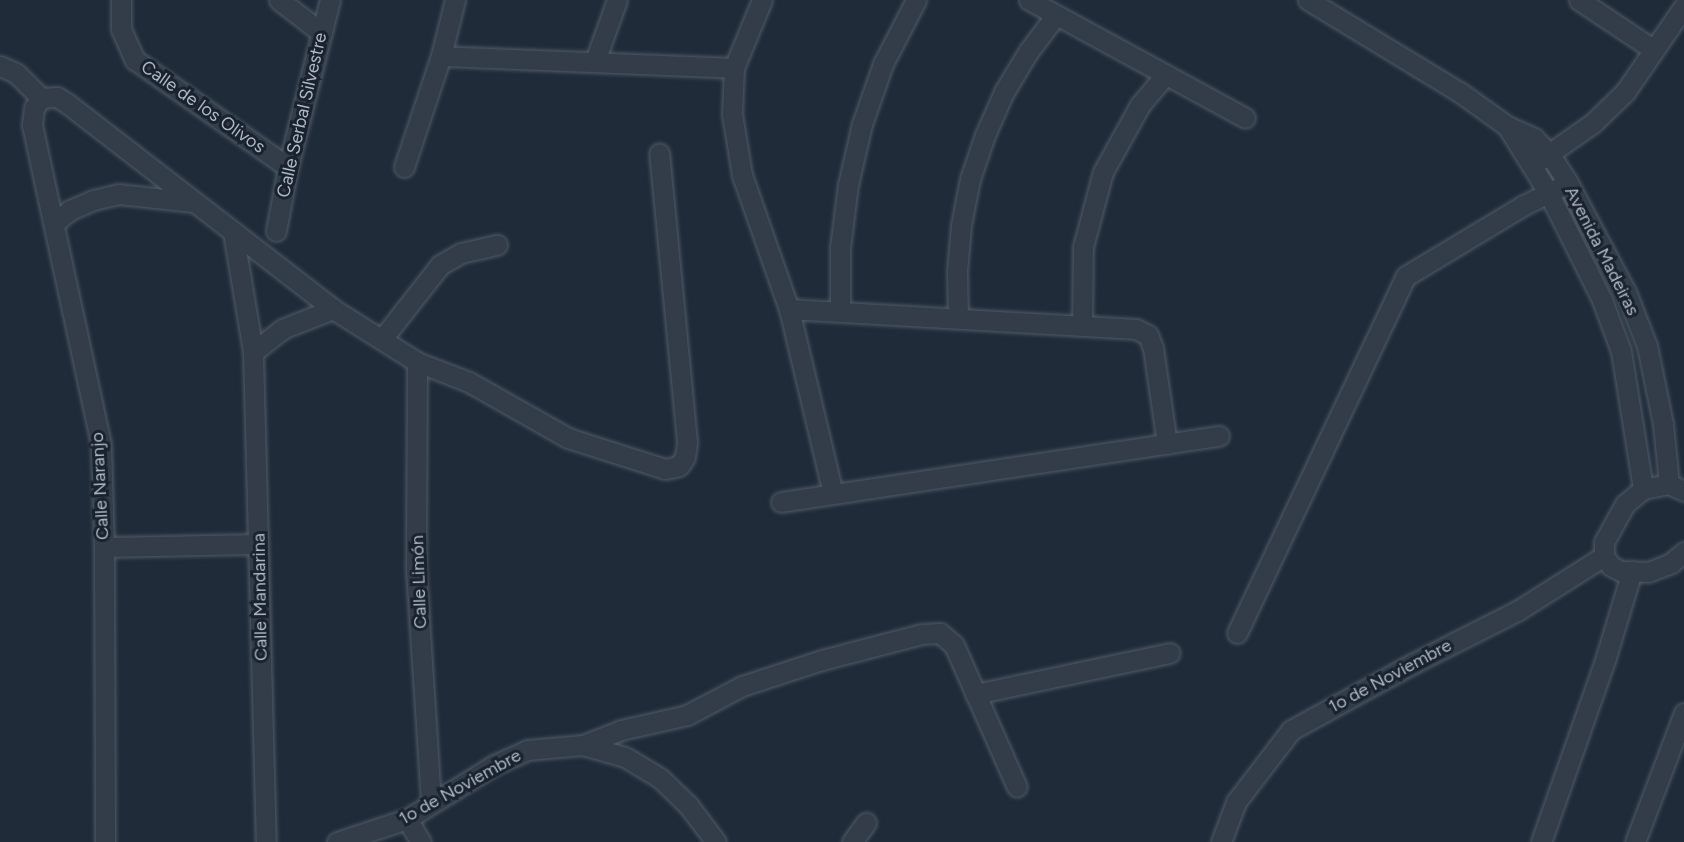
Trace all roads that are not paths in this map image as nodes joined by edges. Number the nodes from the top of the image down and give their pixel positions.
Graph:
1 (121, 0) edge
2 (279, 0) edge
3 (330, 0) edge
4 (455, 0) edge
5 (617, 0) edge
6 (762, 0) edge
7 (916, 0) edge
8 (1029, 0) edge
9 (1308, 0) edge
10 (1579, 0) edge
11 (1684, 6) edge
12 (1056, 15) junction
13 (322, 33) junction
14 (1654, 50) junction
15 (441, 56) junction
16 (595, 61) junction
17 (0, 66) edge
18 (734, 68) junction
19 (1165, 75) junction
20 (41, 98) junction
21 (1245, 118) dead end
22 (659, 153) dead end
23 (1541, 159) junction
24 (288, 167) junction
25 (404, 167) dead end
26 (1568, 183) junction
27 (1548, 192) junction
28 (198, 203) junction
29 (54, 223) junction
30 (276, 231) dead end
31 (233, 232) junction
32 (497, 245) dead end
33 (332, 309) junction
34 (789, 309) junction
35 (840, 311) junction
36 (958, 317) junction
37 (1082, 325) junction
38 (382, 339) junction
39 (1647, 346) junction
40 (1621, 351) junction
41 (253, 352) junction
42 (417, 362) junction
43 (1219, 436) dead end
44 (1167, 444) junction
45 (1677, 488) edge
46 (1643, 489) junction
47 (833, 494) junction
48 (781, 502) dead end
49 (258, 544) junction
50 (104, 547) junction
51 (1684, 552) edge
52 (1604, 556) junction
53 (1632, 571) junction
54 (1237, 633) dead end
55 (1170, 653) dead end
56 (975, 694) junction
57 (1684, 713) edge
58 (583, 745) junction
59 (1017, 787) dead end
60 (432, 803) junction
61 (407, 819) junction
62 (866, 823) dead end
63 (105, 842) edge
64 (266, 842) edge
65 (337, 842) edge
66 (421, 842) edge
67 (716, 842) edge
68 (852, 842) edge
69 (1221, 842) edge
70 (1541, 842) edge
71 (1634, 842) edge

1 - 24 street, Calle de los Olivos
2 - 13 street
3 - 13 street, Calle Serbal Silvestre
4 - 15 street
5 - 16 street
6 - 18 street
7 - 35 street
8 - 12 street
9 - 23 street, Avenida Madeiras
10 - 14 street
11 - 14 street
12 - 19 street
12 - 36 street
13 - 24 street, Calle Serbal Silvestre
14 - 23 street
15 - 16 street
15 - 25 street
16 - 18 street
17 - 20 street
18 - 34 street
19 - 21 street
19 - 37 street
20 - 28 street
20 - 29 street, Calle Naranjo
22 - 42 street
23 - 26 street, Avenida Madeiras
23 - 27 street, Avenida Madeiras
24 - 30 street, Calle Serbal Silvestre
26 - 27 street
26 - 39 street, Avenida Madeiras
27 - 40 street, Avenida Madeiras
27 - 54 street
28 - 29 street
28 - 31 street
29 - 50 street, Calle Naranjo
31 - 33 street
31 - 41 street, Calle Mandarina
32 - 38 street
33 - 38 street
33 - 41 street
34 - 35 street
34 - 47 street
35 - 36 street
36 - 37 street
37 - 44 street
38 - 42 street
39 - 40 street
39 - 45 street, Avenida Madeiras
40 - 46 street, Avenida Madeiras
41 - 49 street, Calle Mandarina
42 - 60 street, Calle Limón
43 - 44 street
44 - 47 street
45 - 46 street
46 - 52 street
47 - 48 street
49 - 50 street
49 - 64 street, Calle Mandarina
50 - 63 street, Calle Naranjo
51 - 53 street
52 - 53 street
52 - 69 street, 1o de Noviembre
53 - 70 street
55 - 56 street
56 - 58 street
56 - 59 street
57 - 71 street
58 - 60 street, 1o de Noviembre
58 - 67 street, 1o de Noviembre
60 - 61 street, 1o de Noviembre
61 - 65 street, 1o de Noviembre
61 - 66 street
62 - 68 street

